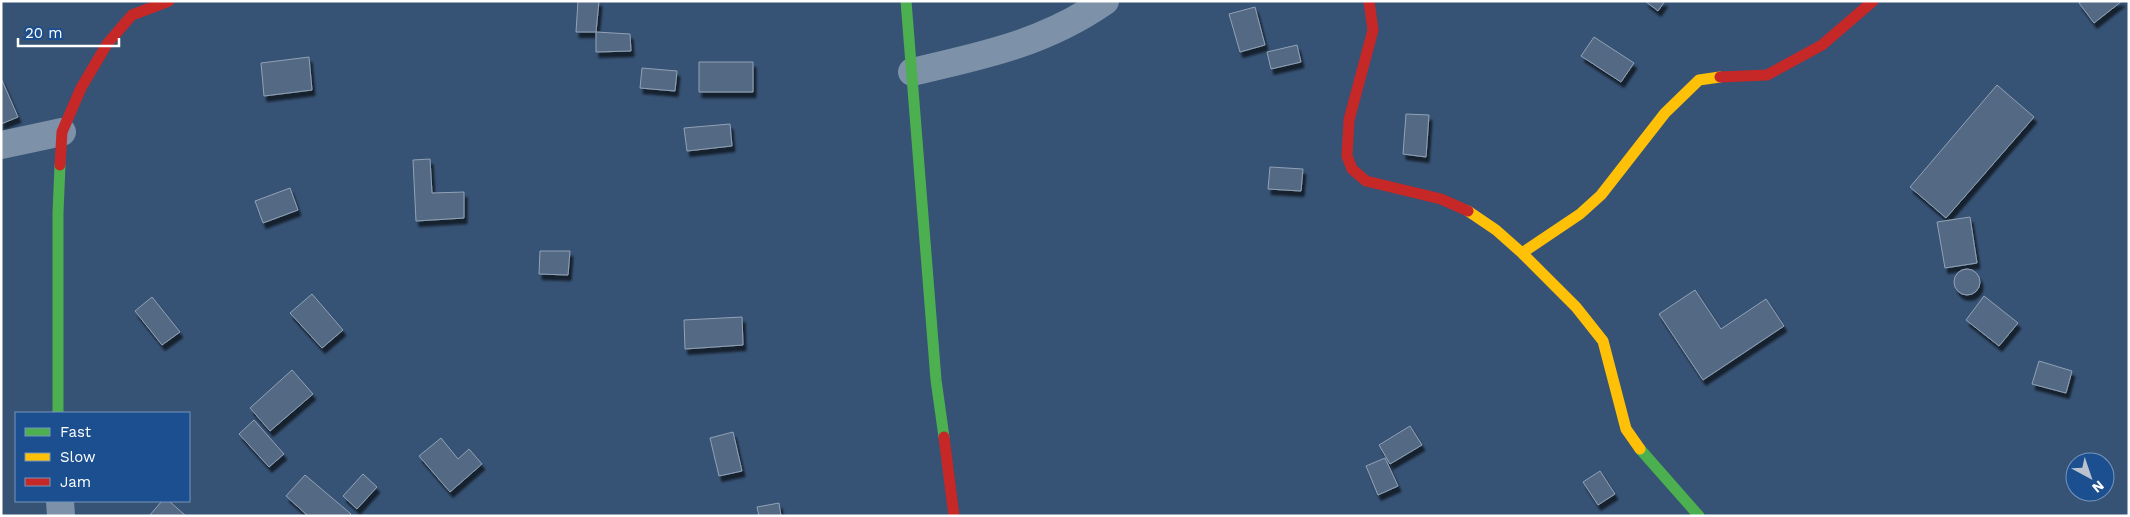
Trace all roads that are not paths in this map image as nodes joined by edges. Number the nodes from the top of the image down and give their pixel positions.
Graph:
1 (169, 1) edge
2 (906, 1) edge
3 (1105, 1) edge
4 (1369, 1) edge
5 (1873, 1) edge
6 (912, 72) junction
7 (62, 132) junction
8 (1, 145) edge
9 (1522, 253) junction
10 (58, 412) edge
11 (60, 502) edge
12 (61, 516) edge
13 (954, 516) edge
14 (1699, 516) edge

1 - 7 street
2 - 6 street
3 - 6 street
4 - 9 street
5 - 9 street
6 - 13 street
7 - 8 street
7 - 10 street
9 - 14 street
11 - 12 street

